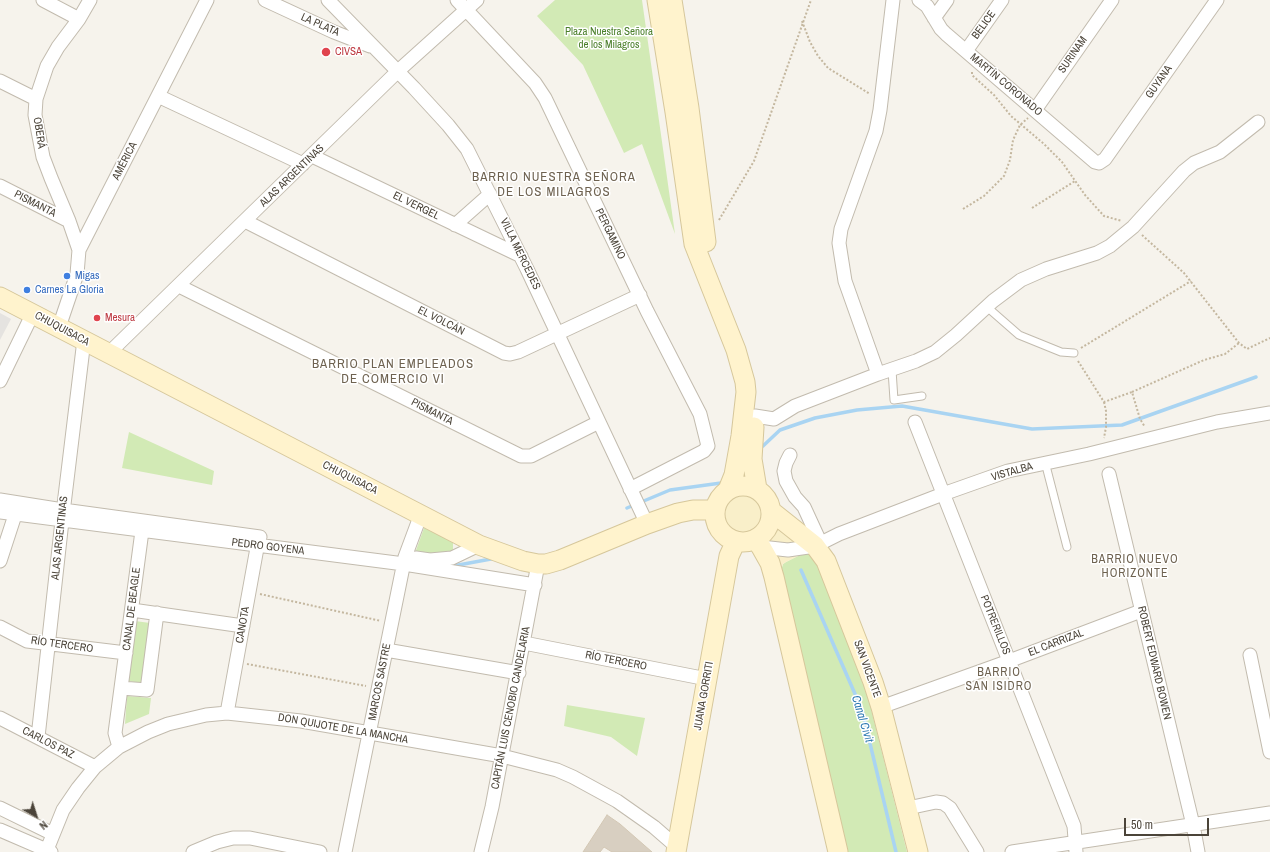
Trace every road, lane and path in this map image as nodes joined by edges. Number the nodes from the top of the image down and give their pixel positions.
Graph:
1 (43, 0) edge
2 (90, 0) edge
3 (207, 0) edge
4 (265, 0) edge
5 (328, 0) edge
6 (457, 0) edge
7 (476, 0) edge
8 (657, 0) edge
9 (672, 0) edge
10 (811, 0) edge
11 (893, 0) edge
12 (919, 0) edge
13 (947, 0) edge
14 (1002, 0) edge
15 (1112, 0) edge
16 (1217, 0) edge
17 (466, 9) junction
18 (934, 18) junction
19 (79, 19) junction
20 (802, 21) junction
21 (376, 48) junction
22 (966, 51) junction
23 (976, 60) junction
24 (398, 71) junction
25 (0, 80) edge
26 (158, 96) junction
27 (36, 99) junction
28 (881, 101) junction
29 (1035, 110) junction
30 (1258, 122) dead end
31 (1020, 125) junction
32 (308, 160) junction
33 (1099, 163) joint
34 (1076, 181) junction
35 (0, 186) edge
36 (490, 194) junction
37 (1032, 208) dead end
38 (963, 209) dead end
39 (69, 221) junction
40 (245, 221) junction
41 (455, 225) junction
42 (1133, 227) junction
43 (705, 236) junction
44 (79, 250) junction
45 (521, 256) junction
46 (1191, 281) junction
47 (179, 286) junction
48 (640, 295) junction
49 (0, 297) edge
50 (987, 307) junction
51 (33, 313) junction
52 (59, 327) junction
53 (558, 333) junction
54 (1270, 338) edge
55 (84, 340) junction
56 (1239, 343) junction
57 (1074, 353) junction
58 (109, 354) junction
59 (892, 370) junction
60 (878, 374) junction
61 (0, 381) edge
62 (1132, 392) junction
63 (922, 396) dead end
64 (1104, 402) junction
65 (1270, 413) edge
66 (756, 416) junction
67 (599, 422) junction
68 (914, 422) dead end
69 (1150, 439) junction
70 (1102, 451) junction
71 (790, 455) dead end
72 (1046, 462) junction
73 (1109, 474) dead end
74 (757, 489) junction
75 (728, 490) junction
76 (943, 494) junction
77 (0, 500) edge
78 (638, 506) junction
79 (715, 510) junction
80 (771, 511) junction
81 (0, 512) edge
82 (420, 514) junction
83 (15, 515) junction
84 (62, 515) junction
85 (142, 531) junction
86 (258, 541) junction
87 (751, 542) junction
88 (480, 545) junction
89 (818, 545) junction
90 (1067, 547) dead end
91 (0, 561) edge
92 (405, 561) junction
93 (538, 564) junction
94 (535, 585) junction
95 (249, 591) junction
96 (132, 610) junction
97 (1141, 611) junction
98 (157, 613) junction
99 (392, 623) junction
100 (243, 626) junction
101 (0, 627) edge
102 (524, 643) junction
103 (48, 644) junction
104 (386, 650) junction
105 (126, 653) junction
106 (1250, 655) dead end
107 (1010, 661) junction
108 (236, 662) junction
109 (519, 673) junction
110 (707, 678) junction
111 (122, 688) junction
112 (379, 688) junction
113 (881, 707) junction
114 (227, 713) junction
115 (1266, 714) edge
116 (0, 718) edge
117 (370, 733) junction
118 (38, 737) junction
119 (120, 747) junction
120 (1270, 752) edge
121 (502, 756) junction
122 (95, 767) junction
123 (0, 808) edge
124 (908, 808) junction
125 (1270, 813) edge
126 (1192, 825) junction
127 (0, 830) edge
128 (53, 834) junction
129 (1075, 847) edge
130 (676, 849) edge
131 (48, 851) edge
132 (193, 852) edge
133 (320, 852) edge
134 (345, 852) edge
135 (481, 852) edge
136 (838, 852) edge
137 (918, 852) edge
138 (977, 852) edge
139 (1012, 852) edge
140 (1198, 852) edge

1 - 19 street
2 - 19 street, OBERÁ
3 - 26 street, AMÉRICA
4 - 21 street, LA PLATA
5 - 21 street, VILLA MERCEDES
6 - 17 street, PERGAMINO
7 - 17 street, ALAS ARGENTINAS
8 - 75 main road
9 - 43 main road
10 - 20 path
11 - 28 street
12 - 18 street, MARTÍN CORONADO
13 - 18 street
14 - 22 street, BELICE
15 - 29 street, SURINAM
16 - 33 street, GUYANA
17 - 24 street, ALAS ARGENTINAS
17 - 48 street, PERGAMINO
18 - 22 street, MARTÍN CORONADO
19 - 27 street, OBERÁ
20 - 28 path
20 - 43 path
21 - 24 street, VILLA MERCEDES
22 - 23 street, MARTÍN CORONADO
23 - 29 street, MARTÍN CORONADO
23 - 31 path
24 - 32 street, ALAS ARGENTINAS
24 - 36 street, VILLA MERCEDES
25 - 27 street
26 - 32 street, EL VERGEL
26 - 44 street, AMÉRICA
27 - 39 street, OBERÁ
28 - 60 street
29 - 31 path
29 - 33 street, MARTÍN CORONADO
30 - 42 street
31 - 34 path
31 - 38 path
32 - 40 street, ALAS ARGENTINAS
32 - 41 street, EL VERGEL
34 - 37 path
34 - 42 path
35 - 39 street, PISMANTA
36 - 41 street
36 - 45 street, VILLA MERCEDES
39 - 44 street, OBERÁ
40 - 47 street, ALAS ARGENTINAS
40 - 53 street, EL VOLCÁN
41 - 45 street, EL VERGEL
42 - 46 path
42 - 50 street
43 - 66 main road
44 - 52 street, AMÉRICA
45 - 53 street, VILLA MERCEDES
46 - 56 path
46 - 57 path
47 - 58 street, ALAS ARGENTINAS
47 - 67 street, PISMANTA
48 - 53 street, EL VOLCÁN
48 - 78 street, PERGAMINO
49 - 51 main road, CHUQUISACA
50 - 57 lane
50 - 59 street
51 - 52 main road, CHUQUISACA
51 - 61 street
52 - 55 main road, CHUQUISACA
53 - 67 street, VILLA MERCEDES
54 - 56 path
55 - 58 main road, CHUQUISACA
55 - 84 street, ALAS ARGENTINAS
56 - 62 path
57 - 64 path
58 - 82 main road, CHUQUISACA
59 - 60 street
59 - 63 lane
60 - 66 street
62 - 64 path
62 - 69 path
64 - 70 path
65 - 69 street, VISTALBA
66 - 74 main road
67 - 78 street, VILLA MERCEDES
68 - 76 street, POTRERILLOS
69 - 70 street, VISTALBA
70 - 72 street, VISTALBA
71 - 89 street, SAN VICENTE
72 - 76 street, VISTALBA
72 - 90 lane
73 - 97 street, ROBERT EDWARD BOWEN
74 - 75 main road
74 - 80 main road
75 - 79 main road
76 - 89 street, VISTALBA
76 - 107 street, POTRERILLOS
77 - 84 street, PEDRO GOYENA
78 - 79 main road, CHUQUISACA
78 - 93 main road, CHUQUISACA
79 - 87 main road
80 - 87 main road
80 - 89 main road, SAN VICENTE
81 - 83 street, PEDRO GOYENA
82 - 88 main road, CHUQUISACA
82 - 92 street, MARCOS SASTRE
83 - 84 street, PEDRO GOYENA
83 - 91 street
84 - 85 street, PEDRO GOYENA
84 - 86 street, PEDRO GOYENA
84 - 103 street, ALAS ARGENTINAS
85 - 86 street, PEDRO GOYENA
85 - 96 street, CANAL DE BEAGLE
86 - 92 street, PEDRO GOYENA
86 - 95 street, CANOTA
87 - 89 street, VISTALBA
87 - 110 main road, JUANA GORRITI
87 - 136 main road
88 - 92 street, PEDRO GOYENA
88 - 93 main road, CHUQUISACA
89 - 113 main road, SAN VICENTE
92 - 94 street, PEDRO GOYENA
92 - 99 street, MARCOS SASTRE
93 - 94 street, CAPITÁN LUIS CENOBIO CANDELARIA
94 - 102 street, CAPITÁN LUIS CENOBIO CANDELARIA
95 - 99 path
95 - 100 street, CANOTA
96 - 98 street
96 - 105 street, CANAL DE BEAGLE
97 - 107 street, EL CARRIZAL
97 - 126 street, ROBERT EDWARD BOWEN
98 - 100 street
98 - 111 street
99 - 104 street, MARCOS SASTRE
100 - 108 street, CANOTA
101 - 103 street, RÍO TERCERO
102 - 109 street, CAPITÁN LUIS CENOBIO CANDELARIA
102 - 110 street, RÍO TERCERO
103 - 105 street, RÍO TERCERO
103 - 118 street, ALAS ARGENTINAS
104 - 109 street
104 - 112 street, MARCOS SASTRE
105 - 111 street, CANAL DE BEAGLE
106 - 115 street
107 - 113 street, EL CARRIZAL
107 - 129 street, POTRERILLOS
108 - 112 path
108 - 114 street, CANOTA
109 - 121 street, CAPITÁN LUIS CENOBIO CANDELARIA
110 - 130 main road, JUANA GORRITI
111 - 119 street, CANAL DE BEAGLE
112 - 117 street, MARCOS SASTRE
113 - 124 main road, SAN VICENTE
114 - 117 street, DON QUIJOTE DE LA MANCHA
114 - 119 street, DON QUIJOTE DE LA MANCHA
115 - 120 street
116 - 118 street, CARLOS PAZ
117 - 121 street, DON QUIJOTE DE LA MANCHA
117 - 134 street, MARCOS SASTRE
118 - 122 street, CARLOS PAZ
119 - 122 street, DON QUIJOTE DE LA MANCHA
121 - 130 street, DON QUIJOTE DE LA MANCHA
121 - 135 street, CAPITÁN LUIS CENOBIO CANDELARIA
122 - 128 street, DON QUIJOTE DE LA MANCHA
123 - 128 street
124 - 137 main road, SAN VICENTE
124 - 138 street
125 - 126 street
126 - 129 street
126 - 140 street, ROBERT EDWARD BOWEN
127 - 131 street
128 - 131 street, DON QUIJOTE DE LA MANCHA
129 - 139 street
132 - 133 street

